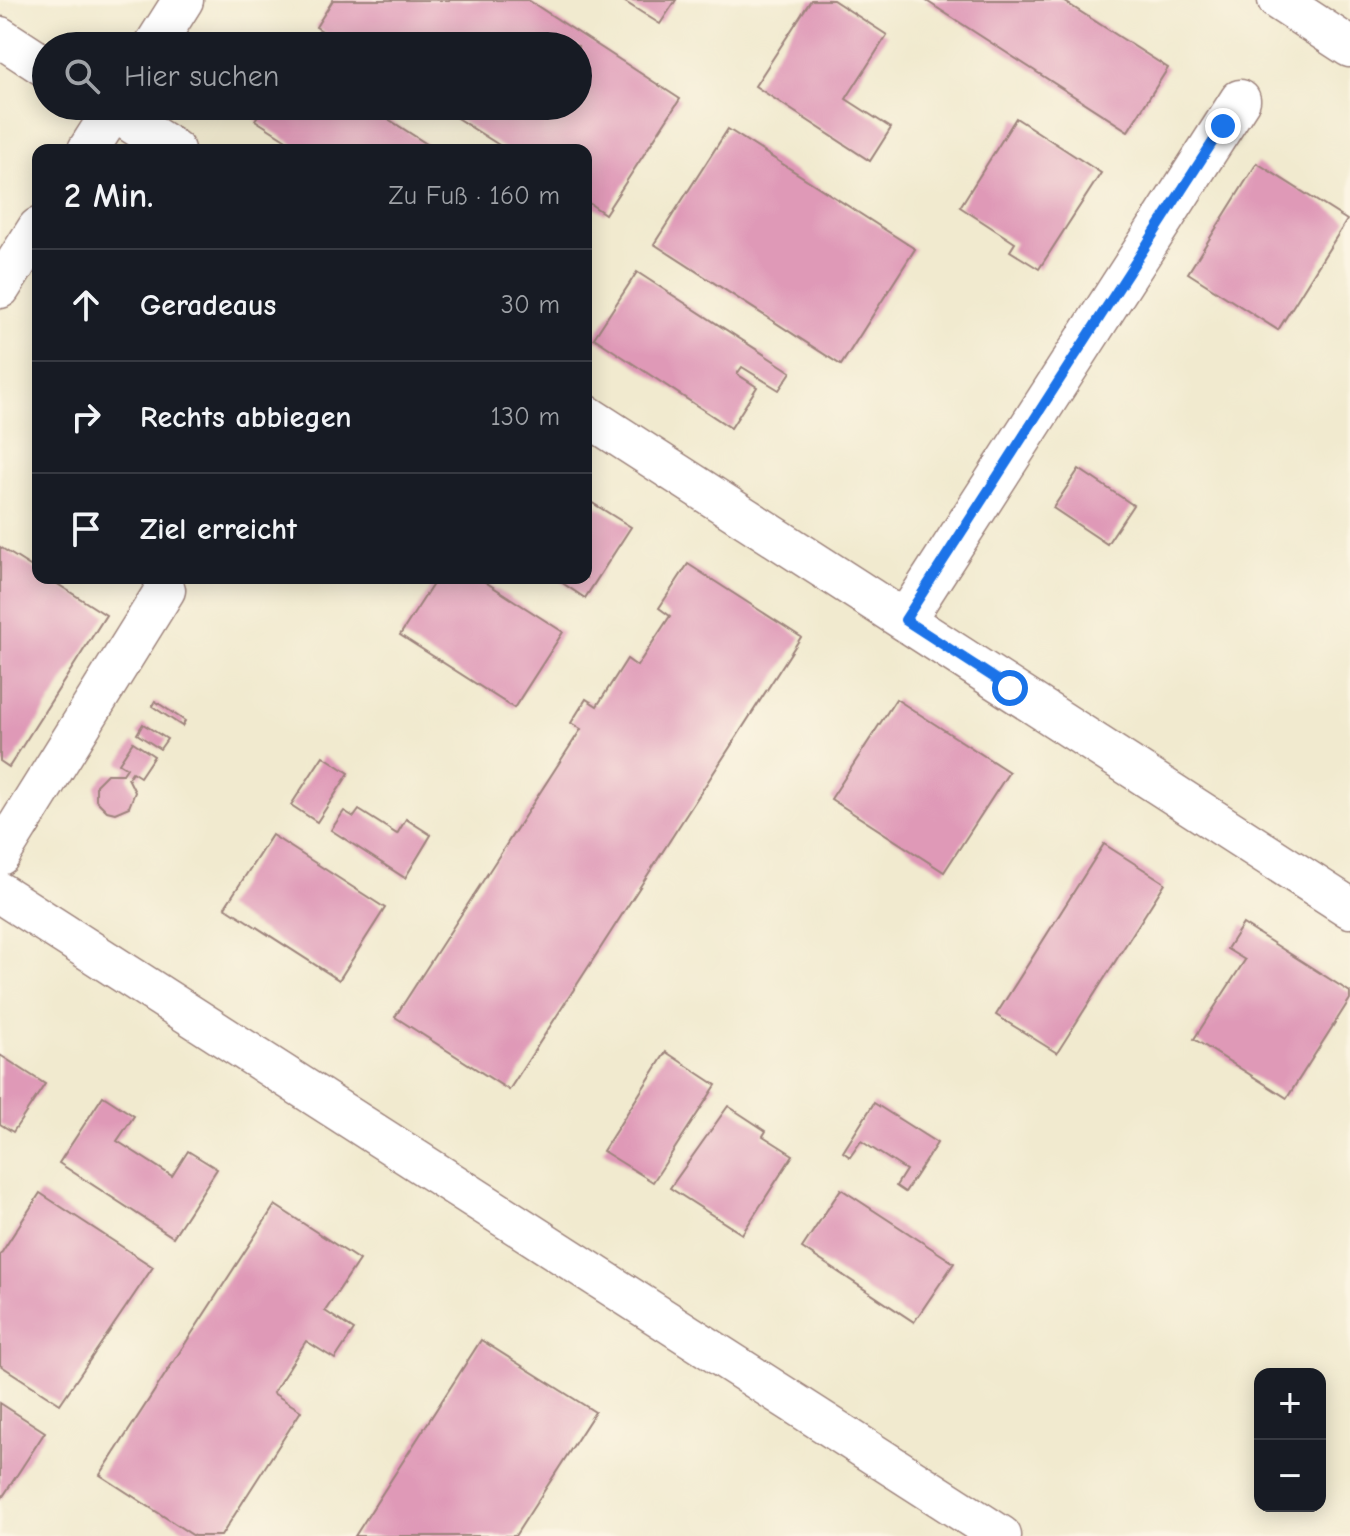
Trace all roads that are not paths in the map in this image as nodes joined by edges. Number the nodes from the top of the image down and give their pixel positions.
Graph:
1 (183, 0) edge
2 (1278, 0) edge
3 (163, 32) edge
4 (0, 37) edge
5 (1350, 47) edge
6 (32, 58) edge
7 (1240, 100) dead end
8 (104, 120) edge
9 (130, 120) edge
10 (91, 144) edge
11 (165, 144) edge
12 (32, 237) edge
13 (0, 288) edge
14 (592, 419) edge
15 (165, 590) dead end
16 (905, 620) junction
17 (0, 855) edge
18 (0, 893) edge
19 (1350, 908) edge
20 (1001, 1536) edge

1 - 3 lane
2 - 5 lane
4 - 6 lane
7 - 16 lane
8 - 10 lane
9 - 11 lane
12 - 13 lane
14 - 16 lane
15 - 17 lane
16 - 19 lane
18 - 20 lane

